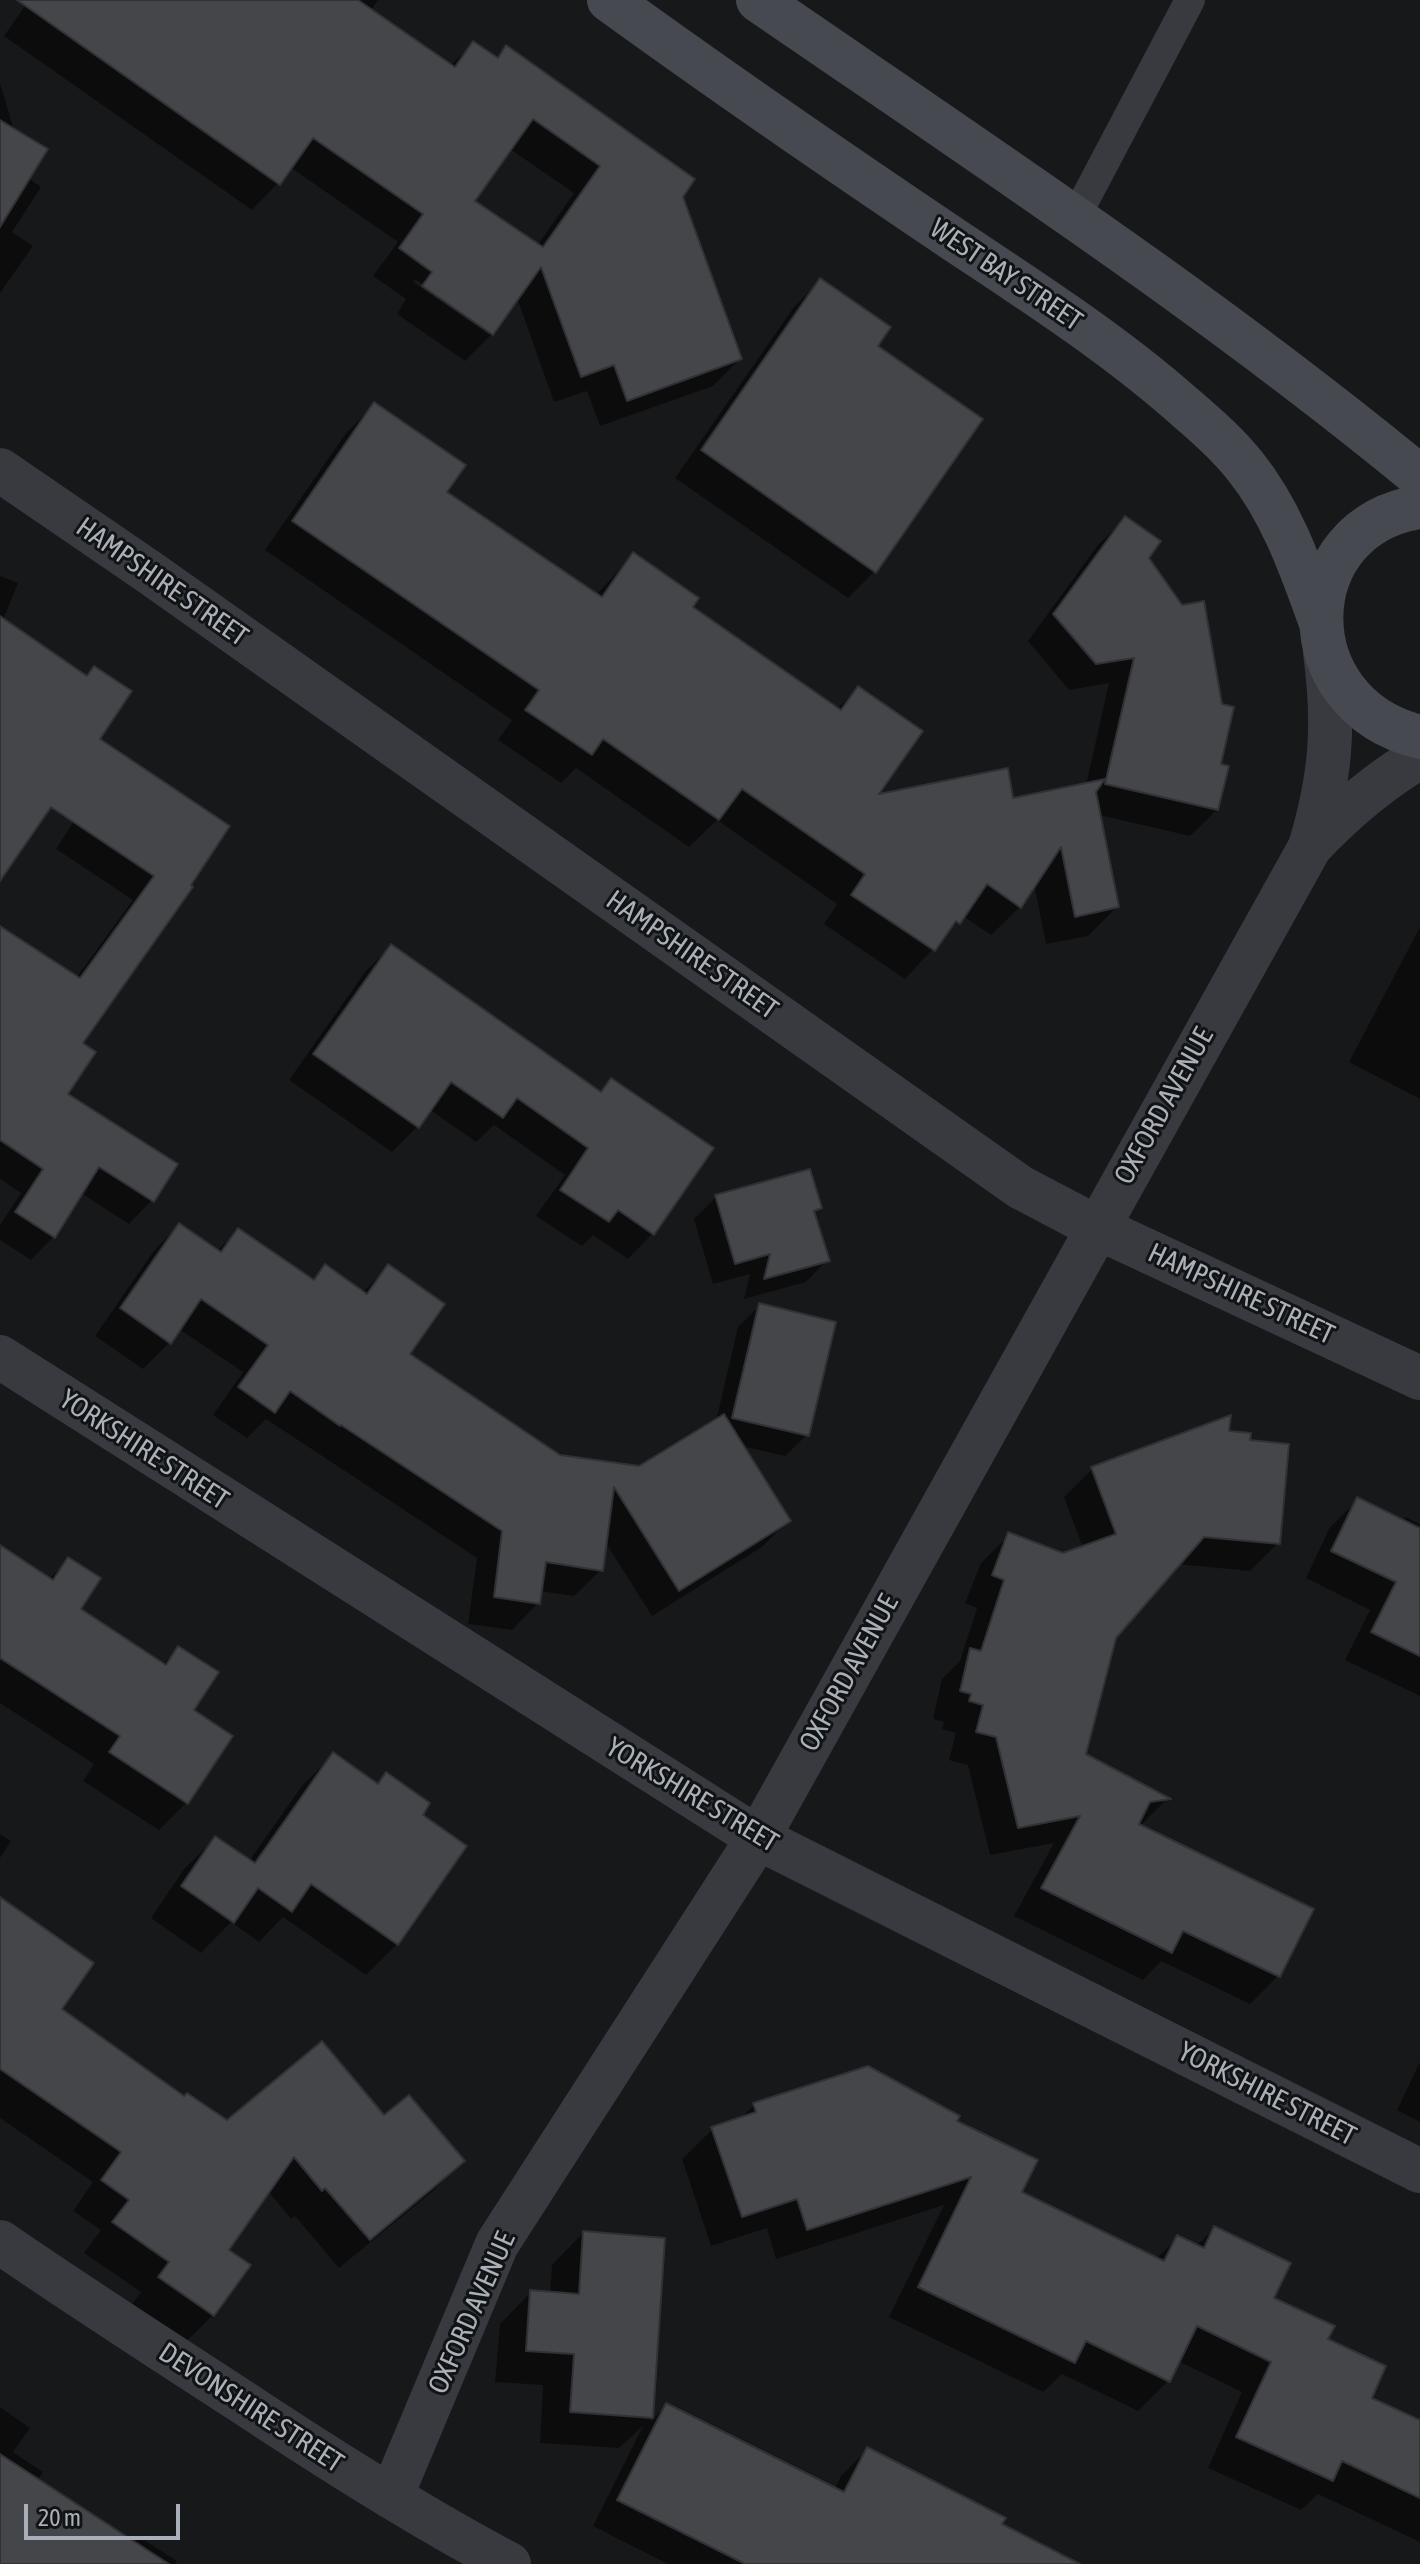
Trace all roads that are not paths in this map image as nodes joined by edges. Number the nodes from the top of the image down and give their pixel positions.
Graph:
1 (609, 0) edge
2 (758, 0) edge
3 (1190, 0) edge
4 (1075, 218) junction
5 (0, 470) edge
6 (1420, 477) edge
7 (1420, 507) edge
8 (1323, 638) junction
9 (1420, 737) edge
10 (1420, 757) edge
11 (1310, 847) junction
12 (1096, 1227) junction
13 (0, 1357) edge
14 (1420, 1378) edge
15 (758, 1838) junction
16 (1420, 2171) edge
17 (0, 2242) edge
18 (391, 2497) junction
19 (509, 2564) edge

1 - 8 main road, WEST BAY STREET
2 - 4 main road
3 - 4 lane
4 - 6 main road
5 - 12 street, HAMPSHIRE STREET
7 - 8 main road
8 - 9 main road, WEST BAY STREET
8 - 11 street, OXFORD AVENUE
10 - 11 street, OXFORD AVENUE
11 - 12 street, OXFORD AVENUE
12 - 14 street, HAMPSHIRE STREET
12 - 15 street, OXFORD AVENUE
13 - 15 street, YORKSHIRE STREET
15 - 16 street, YORKSHIRE STREET
15 - 18 street, OXFORD AVENUE
17 - 18 street, DEVONSHIRE STREET
18 - 19 street, DEVONSHIRE STREET

